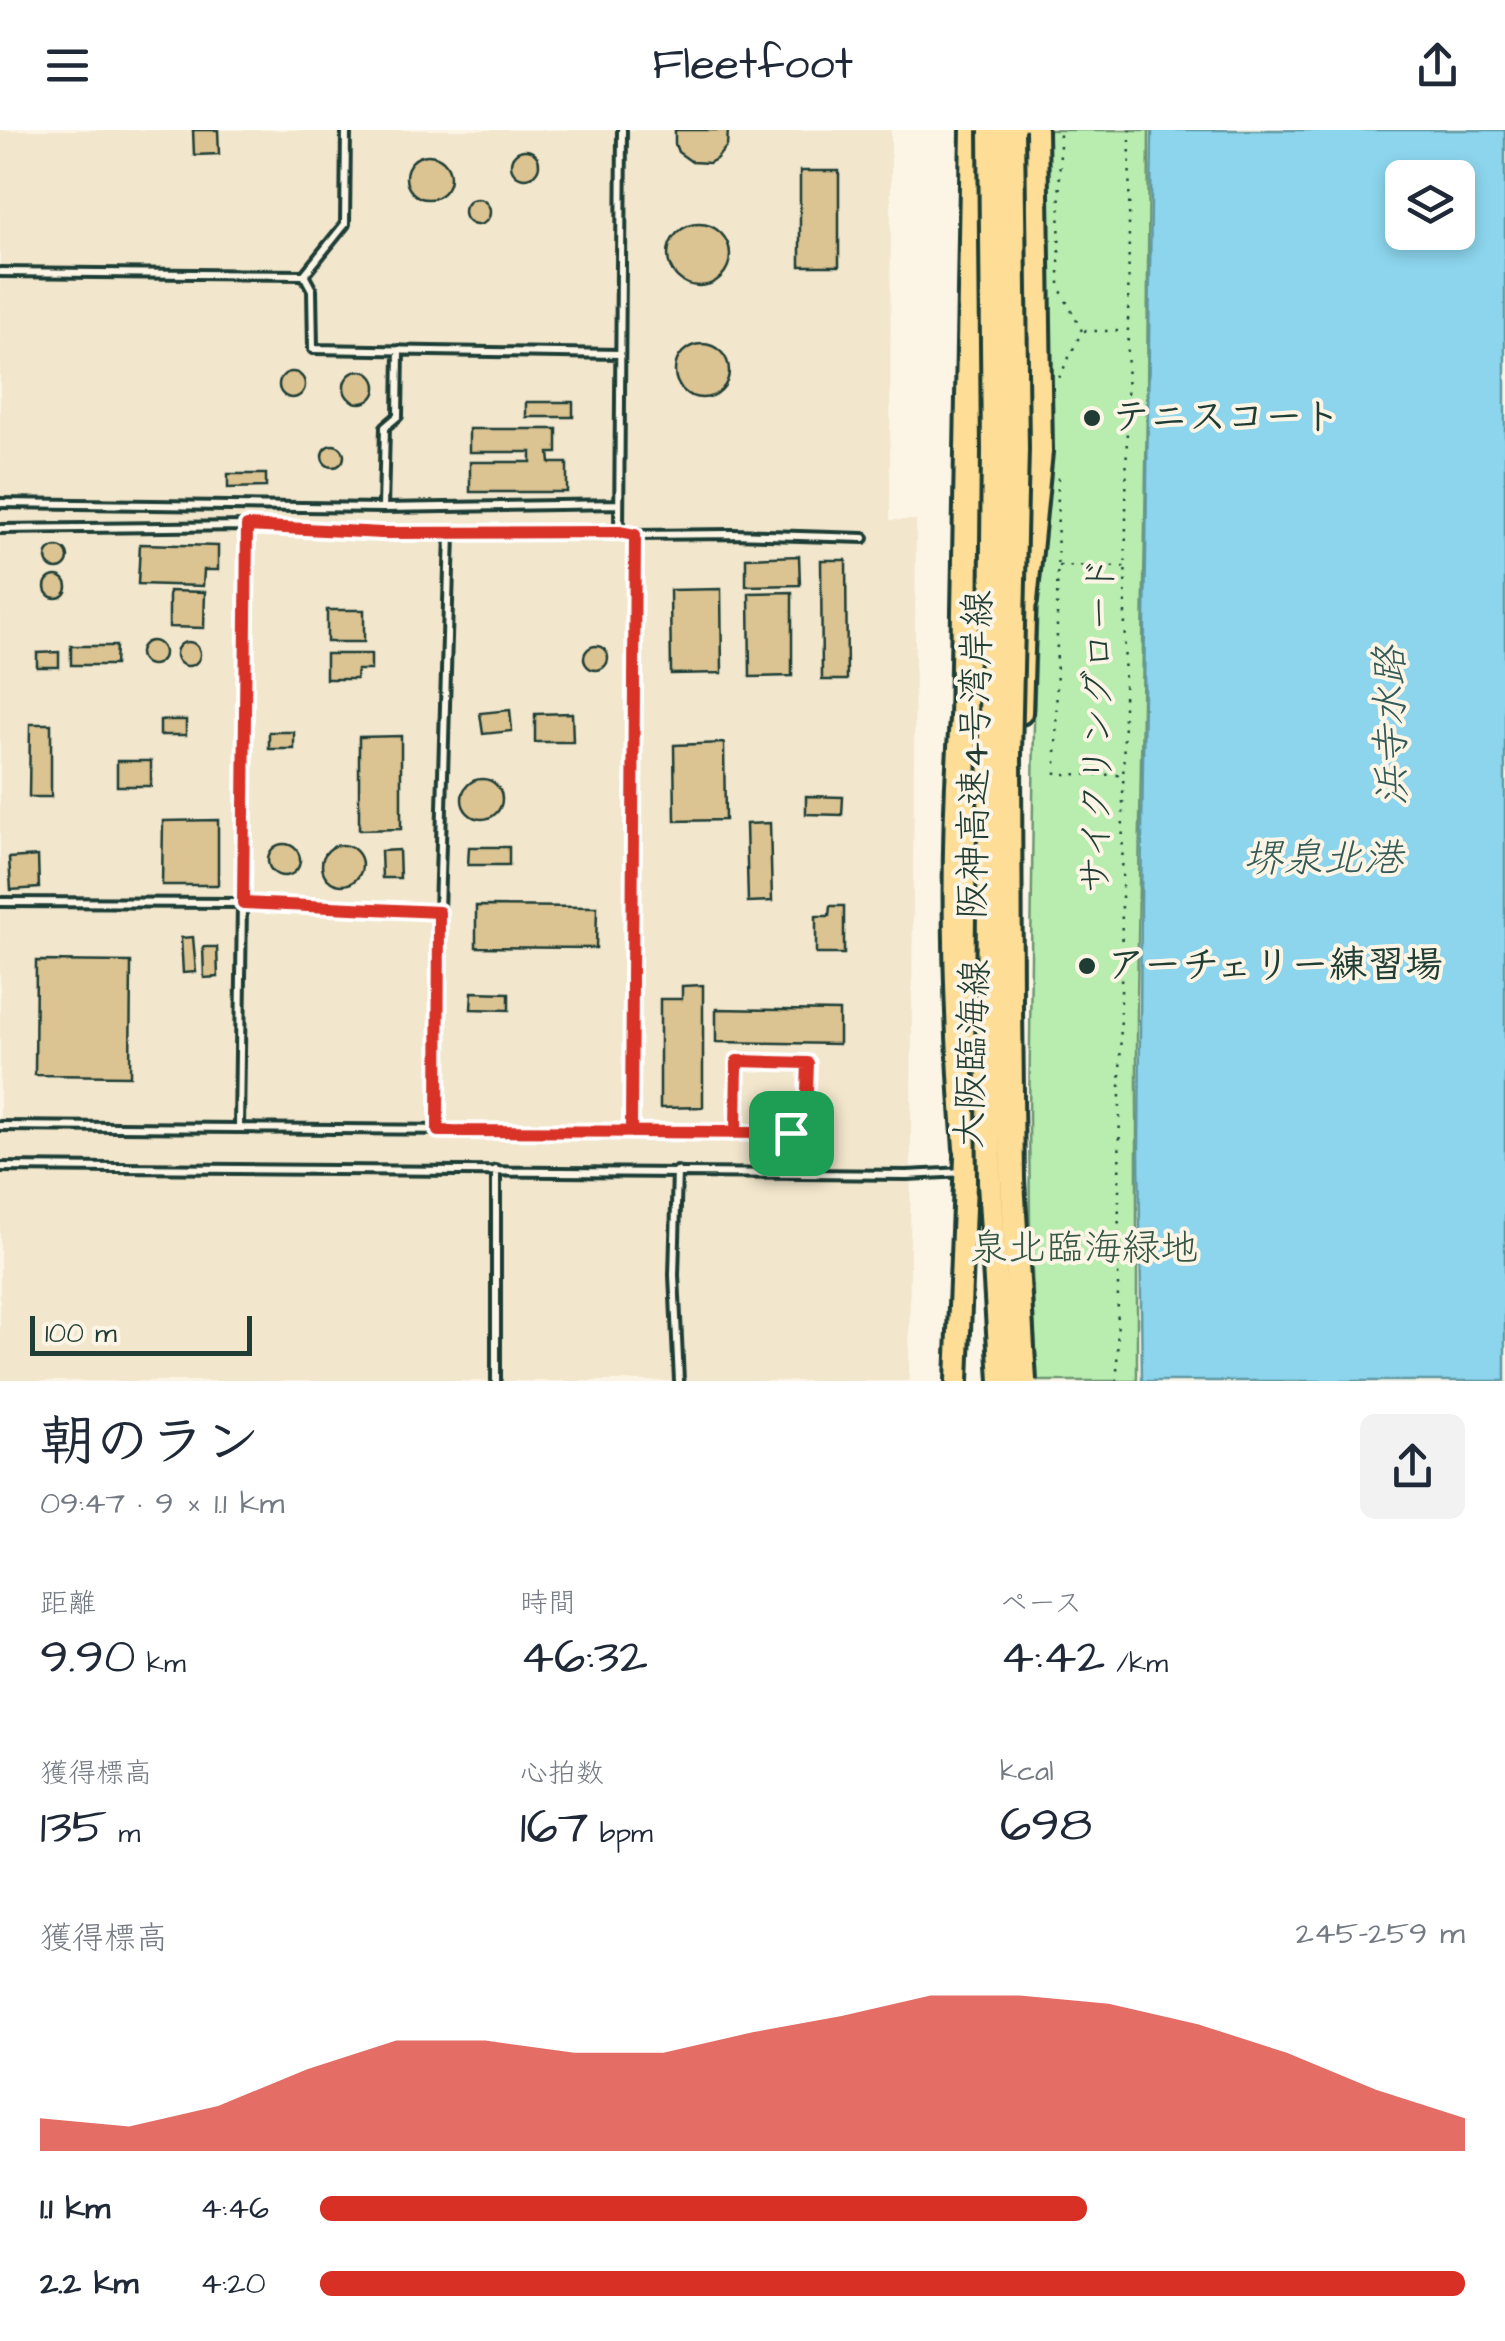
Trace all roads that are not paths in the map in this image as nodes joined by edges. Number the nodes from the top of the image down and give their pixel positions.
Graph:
1 (346, 130) edge
2 (622, 130) edge
3 (977, 130) edge
4 (990, 130) edge
5 (1012, 130) edge
6 (1024, 130) edge
7 (1035, 130) edge
8 (0, 272) edge
9 (304, 276) junction
10 (399, 350) junction
11 (620, 354) junction
12 (0, 503) edge
13 (619, 504) junction
14 (383, 508) junction
15 (247, 526) junction
16 (0, 528) edge
17 (619, 532) junction
18 (450, 534) junction
19 (635, 535) junction
20 (864, 538) dead end
21 (1025, 601) junction
22 (0, 902) edge
23 (243, 903) junction
24 (439, 912) junction
25 (0, 1126) edge
26 (239, 1128) junction
27 (438, 1131) junction
28 (631, 1132) junction
29 (736, 1132) junction
30 (791, 1133) junction
31 (966, 1148) junction
32 (0, 1167) edge
33 (496, 1170) junction
34 (677, 1172) junction
35 (965, 1172) junction
36 (800, 1173) junction
37 (990, 1182) junction
38 (496, 1381) edge
39 (678, 1381) edge
40 (958, 1381) edge
41 (990, 1381) edge
42 (1003, 1381) edge
43 (1024, 1381) edge

1 - 9 lane
2 - 11 lane
3 - 31 main road, 大阪臨海線
3 - 31 highway
4 - 37 highway, 阪神高速4号湾岸線, bridge
5 - 43 highway, 阪神高速4号湾岸線, bridge
6 - 21 main road, 大阪臨海線
7 - 21 highway
8 - 9 lane
9 - 10 lane
10 - 11 lane
10 - 14 lane
11 - 13 lane
12 - 14 lane
13 - 14 lane
13 - 17 lane
15 - 16 lane
15 - 18 lane
15 - 23 lane
17 - 18 lane
17 - 19 lane
18 - 24 lane
19 - 20 lane
19 - 28 lane
21 - 42 main road, 大阪臨海線
22 - 23 lane
23 - 24 lane
23 - 26 lane
24 - 27 lane
25 - 26 lane
26 - 27 lane
27 - 28 lane
28 - 29 lane
29 - 30 lane
29 - 30 lane
30 - 36 lane
31 - 35 main road, 大阪臨海線
32 - 33 lane
33 - 34 lane
33 - 38 lane
34 - 36 lane
34 - 39 lane
35 - 36 lane
35 - 40 main road, 大阪臨海線
37 - 41 highway, bridge
37 - 42 highway, 阪神高速4号湾岸線, bridge

